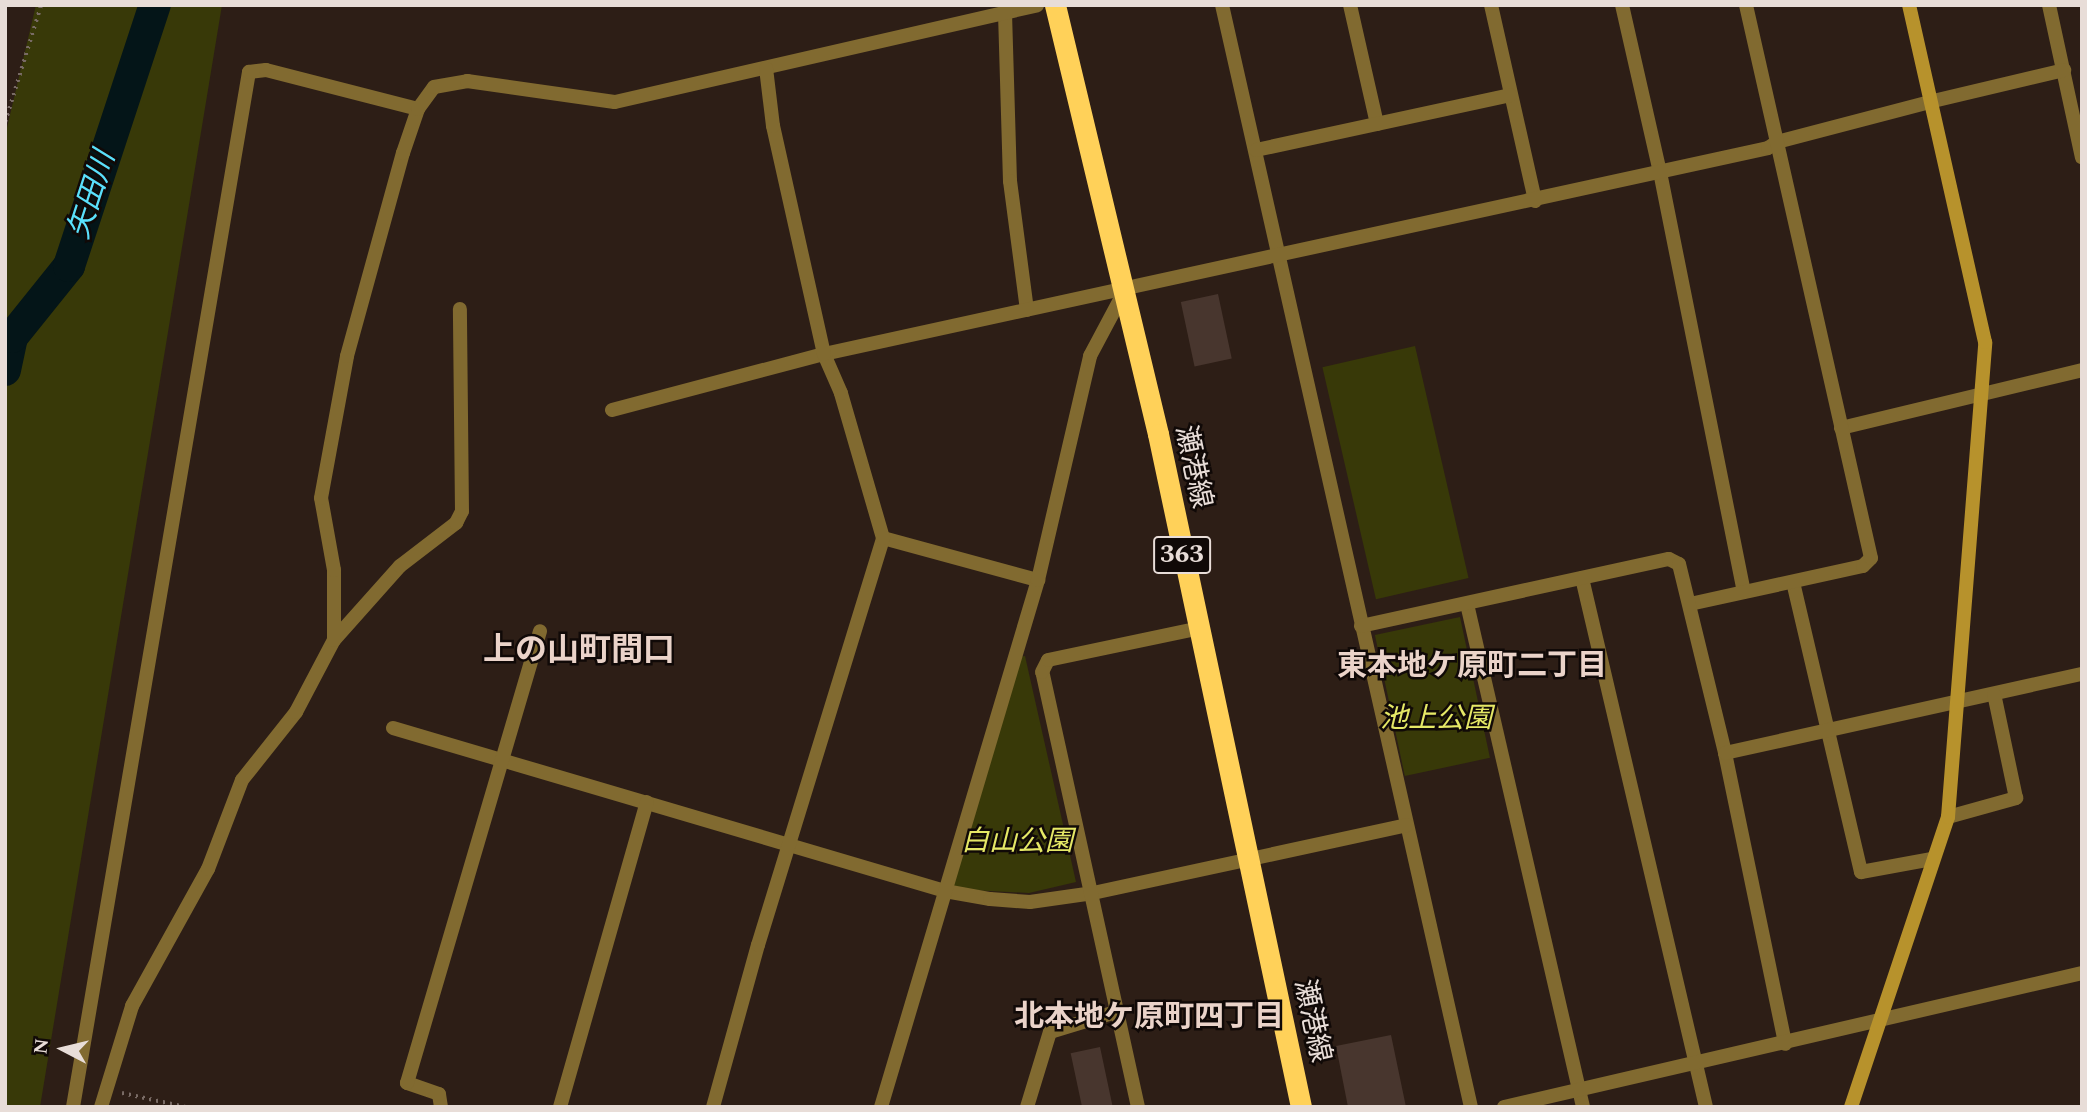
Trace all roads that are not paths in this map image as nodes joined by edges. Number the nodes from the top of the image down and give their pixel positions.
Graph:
1 (1037, 5) edge
2 (1055, 5) edge
3 (1222, 5) edge
4 (1350, 5) edge
5 (1490, 5) edge
6 (1622, 5) edge
7 (1746, 5) edge
8 (1909, 5) edge
9 (2049, 5) edge
10 (1005, 13) junction
11 (766, 68) junction
12 (2064, 71) junction
13 (1510, 95) junction
14 (1929, 102) junction
15 (418, 109) junction
16 (1377, 124) junction
17 (1777, 142) junction
18 (1256, 150) junction
19 (2082, 157) edge
20 (1660, 172) junction
21 (1535, 201) junction
22 (1280, 256) junction
23 (1124, 292) junction
24 (460, 309) dead end
25 (1027, 310) junction
26 (824, 354) junction
27 (2082, 370) edge
28 (1980, 394) junction
29 (612, 410) dead end
30 (1841, 428) junction
31 (883, 538) junction
32 (1582, 578) junction
33 (1038, 580) junction
34 (1793, 582) junction
35 (1744, 592) junction
36 (1468, 604) junction
37 (1690, 604) junction
38 (1361, 626) junction
39 (1200, 628) junction
40 (540, 631) dead end
41 (334, 640) junction
42 (2082, 674) edge
43 (1994, 694) junction
44 (1955, 702) junction
45 (393, 728) dead end
46 (1831, 729) junction
47 (1725, 753) junction
48 (501, 761) junction
49 (647, 802) junction
50 (1948, 817) junction
51 (1406, 825) junction
52 (788, 844) junction
53 (1932, 859) junction
54 (1249, 860) junction
55 (945, 891) junction
56 (1093, 893) junction
57 (2082, 973) edge
58 (1119, 1011) junction
59 (1880, 1020) junction
60 (1785, 1044) junction
61 (1697, 1065) junction
62 (1579, 1090) junction
63 (73, 1107) edge
64 (102, 1107) edge
65 (441, 1107) edge
66 (560, 1107) edge
67 (713, 1107) edge
68 (881, 1107) edge
69 (1027, 1107) edge
70 (1138, 1107) edge
71 (1301, 1107) edge
72 (1471, 1107) edge
73 (1504, 1107) edge
74 (1583, 1107) edge
75 (1706, 1107) edge
76 (1851, 1107) edge

1 - 10 street
2 - 23 highway, 瀬港線 / 363
3 - 18 street
4 - 16 street
5 - 13 street
6 - 20 street
7 - 17 street
8 - 14 street
9 - 12 street
10 - 11 street
10 - 25 street
11 - 15 street
11 - 26 street
12 - 14 street
12 - 19 street
13 - 16 street
13 - 21 street
14 - 17 street
14 - 28 street
15 - 41 street
15 - 63 street
16 - 18 street
17 - 20 street
17 - 30 street
18 - 22 street
20 - 21 street
20 - 35 street
21 - 22 street
22 - 23 street
22 - 38 street
23 - 25 street
23 - 33 street
23 - 39 highway, 瀬港線 / 363
24 - 41 street
25 - 26 street
26 - 29 street
26 - 31 street
27 - 28 street
28 - 30 street
28 - 44 street
30 - 34 street
31 - 33 street
31 - 52 street
32 - 36 street
32 - 37 street
32 - 61 street
33 - 55 street
34 - 35 street
34 - 46 street
35 - 37 street
36 - 38 street
36 - 62 street
37 - 47 street
38 - 51 street
39 - 54 highway, 瀬港線 / 363
39 - 56 street
40 - 48 street
41 - 64 street
42 - 43 street
43 - 44 street
43 - 50 street
44 - 46 street
44 - 50 street
45 - 48 street
46 - 47 street
46 - 53 street
47 - 60 street
48 - 49 street
48 - 65 street
49 - 52 street
49 - 66 street
50 - 53 street
51 - 54 street
51 - 72 street
52 - 55 street
52 - 67 street
53 - 59 street
54 - 56 street
54 - 71 highway, 瀬港線 / 363
55 - 56 street
55 - 68 street
56 - 58 street
57 - 59 street
58 - 69 street
58 - 70 street
59 - 60 street
59 - 76 street
60 - 61 street
61 - 62 street
61 - 75 street
62 - 73 street
62 - 74 street

